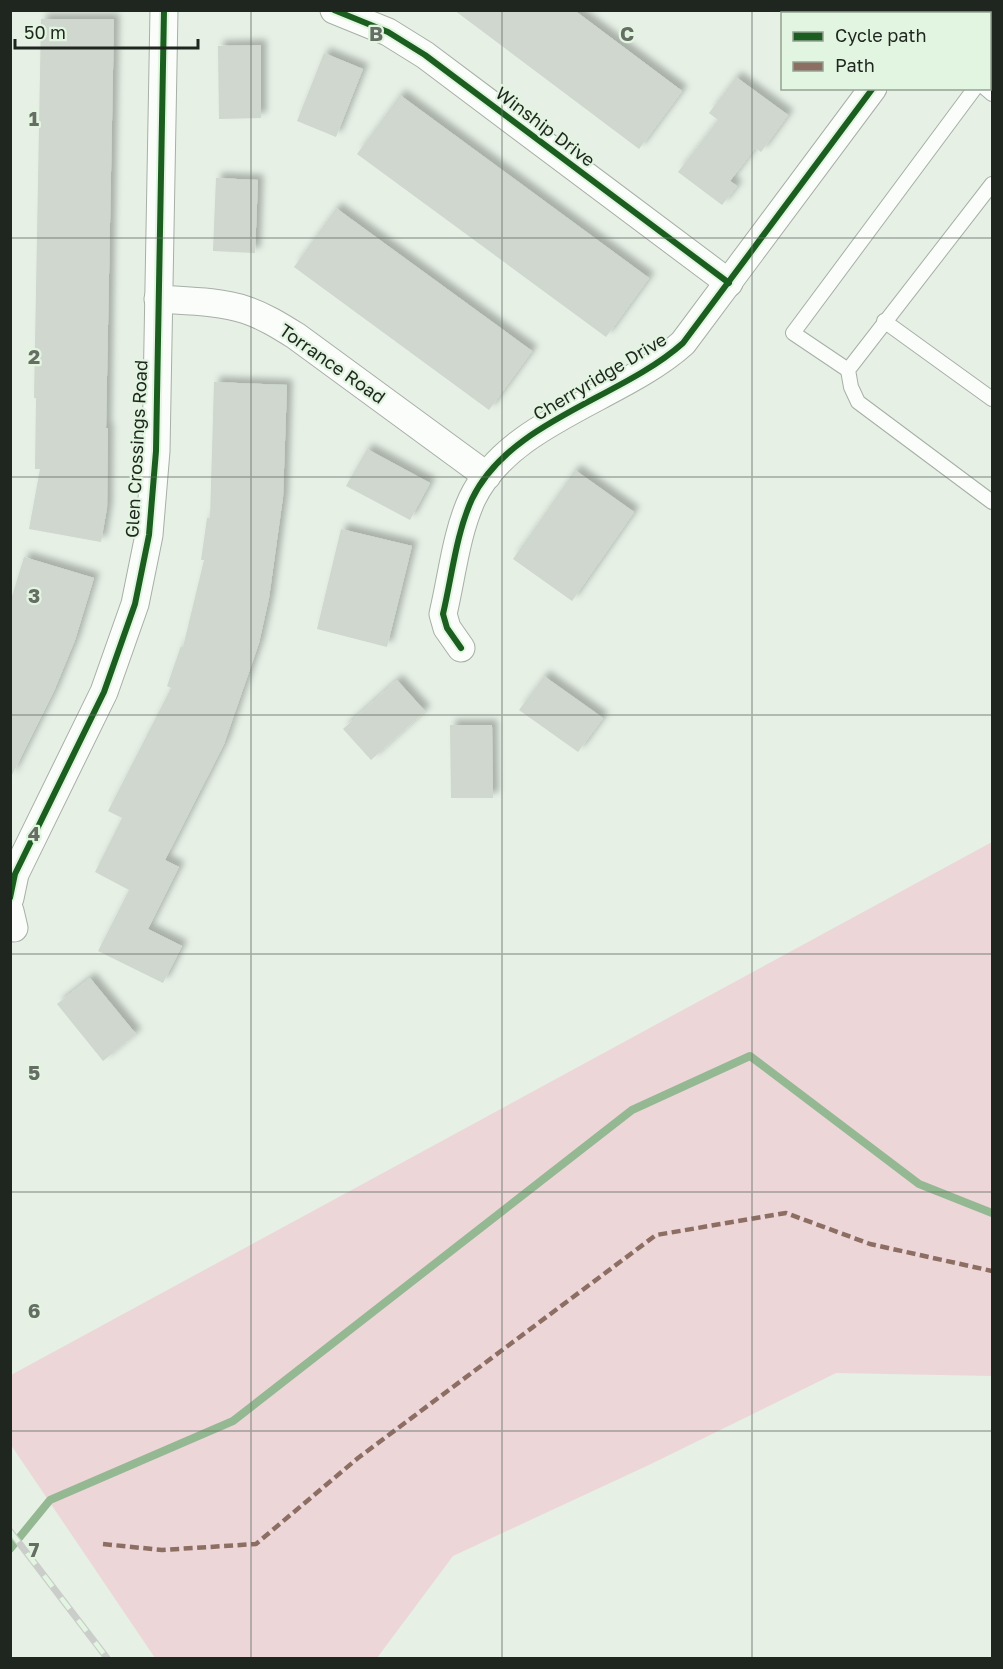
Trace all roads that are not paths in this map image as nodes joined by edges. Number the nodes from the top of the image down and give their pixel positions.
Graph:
1 (164, 10) edge
2 (334, 10) edge
3 (872, 90) edge
4 (974, 90) edge
5 (993, 184) edge
6 (729, 283) junction
7 (158, 299) junction
8 (884, 321) junction
9 (848, 370) junction
10 (993, 399) edge
11 (487, 476) junction
12 (993, 502) edge
13 (461, 648) dead end
14 (10, 898) edge

1 - 7 street, Glen Crossings Road
2 - 6 street, Winship Drive
3 - 6 street, Cherryridge Drive
4 - 9 lane
5 - 8 lane
6 - 11 street, Cherryridge Drive
7 - 11 street, Torrance Road
7 - 14 street, Glen Crossings Road
8 - 9 lane
8 - 10 lane
9 - 12 lane
11 - 13 street, Cherryridge Drive

